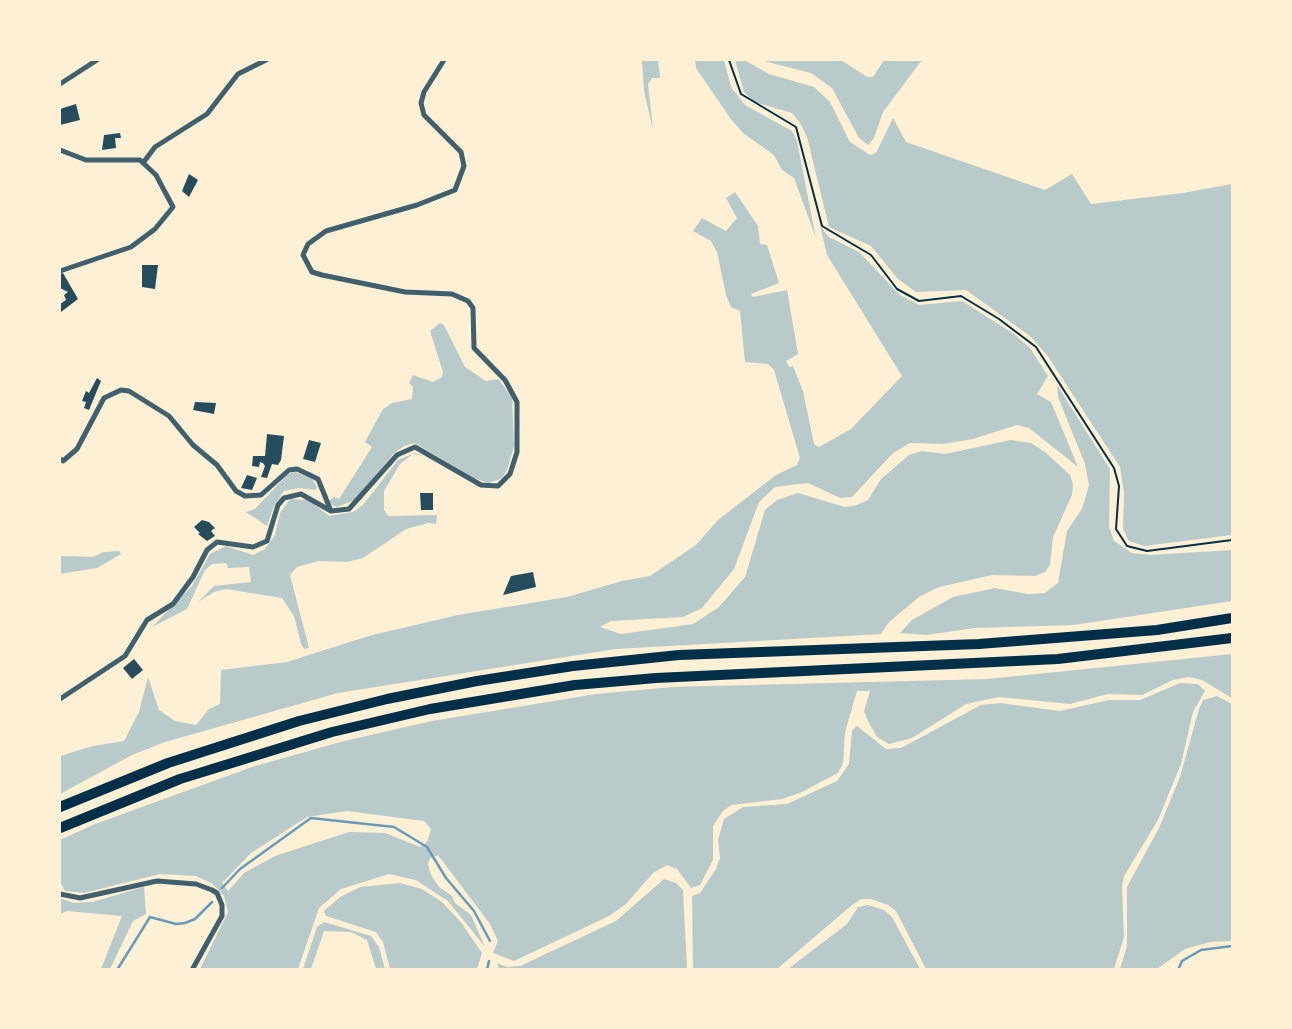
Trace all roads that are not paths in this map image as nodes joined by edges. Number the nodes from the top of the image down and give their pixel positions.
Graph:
1 (97, 60) edge
2 (266, 60) edge
3 (444, 60) edge
4 (60, 84) edge
5 (60, 150) edge
6 (143, 163) junction
7 (60, 271) edge
8 (60, 459) edge
9 (331, 511) junction
10 (1233, 618) edge
11 (1233, 638) edge
12 (60, 689) edge
13 (62, 698) edge
14 (60, 807) edge
15 (60, 828) edge
16 (60, 894) edge
17 (192, 970) edge

1 - 4 street
2 - 6 street
3 - 9 street
5 - 6 street
6 - 7 street
8 - 9 street
9 - 13 street
10 - 14 highway
11 - 15 highway
12 - 13 street
16 - 17 street

